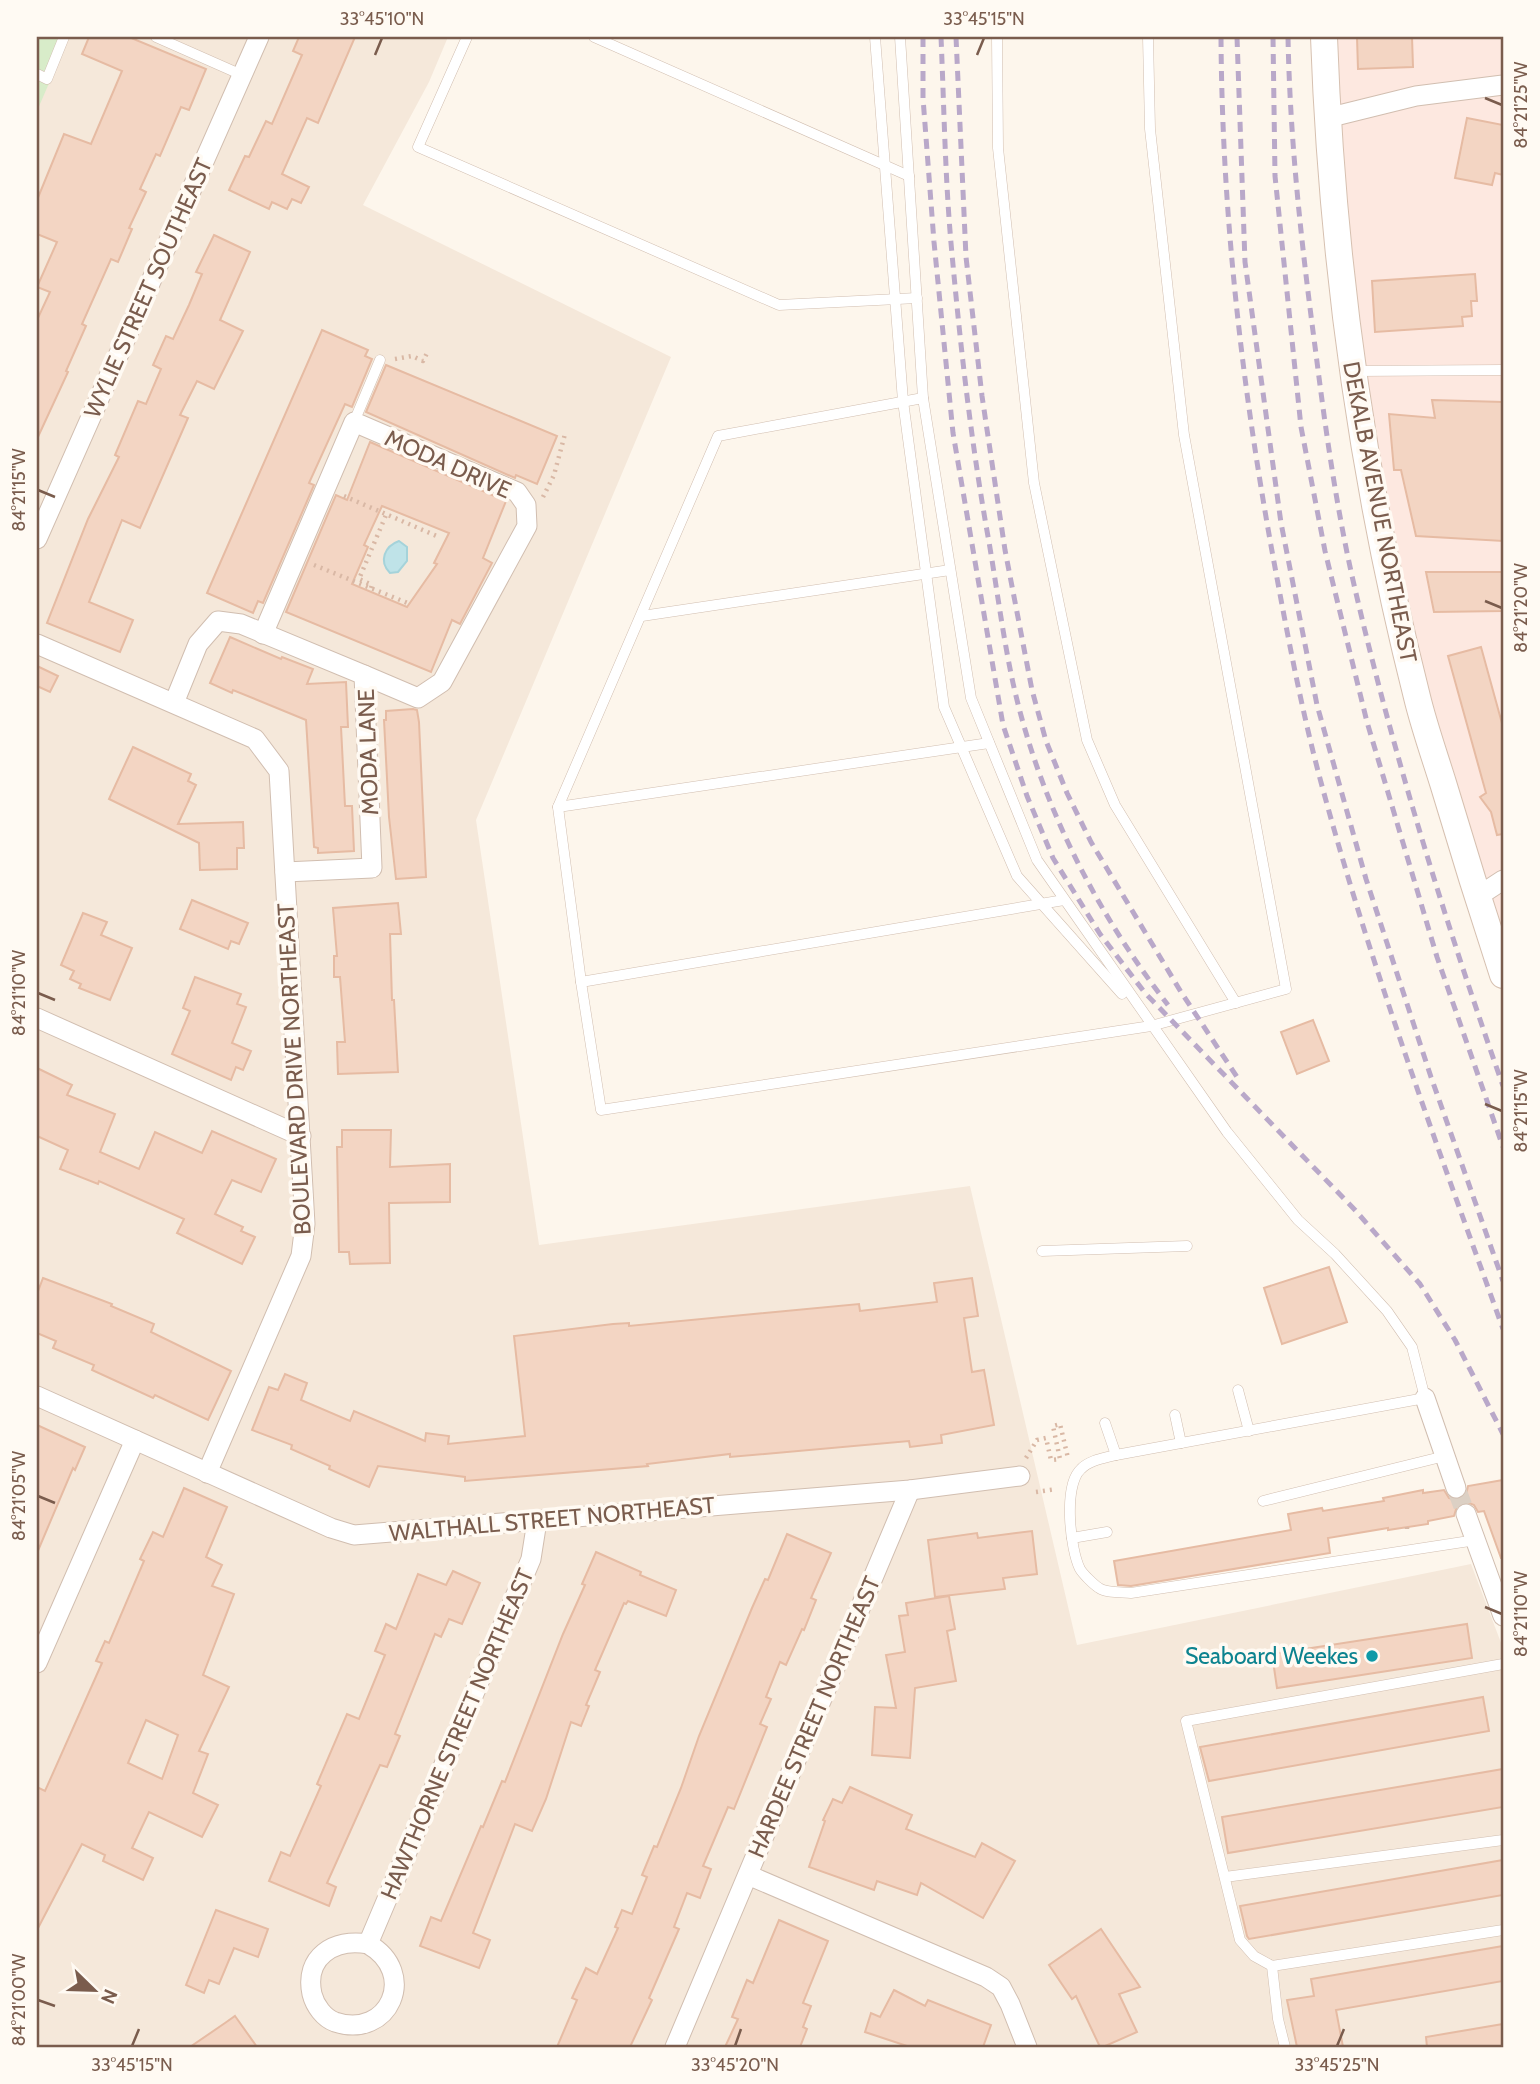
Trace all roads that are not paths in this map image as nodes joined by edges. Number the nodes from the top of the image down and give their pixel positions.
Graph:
1 (64, 37) edge
2 (156, 37) edge
3 (259, 37) edge
4 (467, 37) edge
5 (594, 37) edge
6 (875, 37) edge
7 (900, 37) edge
8 (997, 37) edge
9 (1148, 37) edge
10 (1324, 37) edge
11 (37, 74) edge
12 (242, 75) junction
13 (1503, 85) edge
14 (1327, 118) junction
15 (885, 165) junction
16 (909, 176) junction
17 (917, 298) junction
18 (895, 299) junction
19 (380, 360) road end
20 (1503, 370) edge
21 (1352, 371) junction
22 (923, 398) junction
23 (903, 401) junction
24 (354, 422) junction
25 (37, 539) edge
26 (950, 570) junction
27 (926, 573) junction
28 (642, 615) junction
29 (263, 634) junction
30 (37, 644) edge
31 (364, 675) junction
32 (174, 704) junction
33 (989, 743) junction
34 (961, 747) junction
35 (558, 807) junction
36 (285, 872) junction
37 (1503, 880) edge
38 (1477, 897) junction
39 (1064, 900) junction
40 (1042, 904) junction
41 (1503, 975) edge
42 (581, 982) junction
43 (1236, 1003) junction
44 (37, 1018) edge
45 (1151, 1026) junction
46 (301, 1136) junction
47 (1187, 1246) dead end
48 (1042, 1251) dead end
49 (1238, 1390) dead end
50 (37, 1396) edge
51 (1425, 1398) junction
52 (1175, 1415) dead end
53 (1105, 1423) dead end
54 (1249, 1431) junction
55 (135, 1440) junction
56 (1181, 1443) junction
57 (1116, 1455) junction
58 (1445, 1456) junction
59 (207, 1473) junction
60 (1020, 1476) road end
61 (1456, 1488) tunnel mouth
62 (910, 1490) junction
63 (1263, 1501) dead end
64 (1466, 1514) tunnel mouth
65 (537, 1521) junction
66 (1107, 1532) dead end
67 (1072, 1538) junction
68 (1476, 1540) junction
69 (1503, 1616) edge
70 (37, 1663) edge
71 (1503, 1664) edge
72 (1503, 1840) edge
73 (748, 1875) junction
74 (1225, 1877) junction
75 (1503, 1930) edge
76 (368, 1944) junction
77 (1272, 1966) junction
78 (675, 2047) edge
79 (1027, 2047) edge
80 (1285, 2047) edge

1 - 11 lane
2 - 12 lane
3 - 12 street, WYLIE STREET SOUTHEAST
4 - 18 lane
5 - 15 lane
6 - 15 lane
7 - 16 lane
8 - 43 lane
9 - 43 lane
10 - 14 main road, DEKALB AVENUE NORTHEAST
12 - 25 street, WYLIE STREET SOUTHEAST
13 - 14 street
14 - 21 main road, DEKALB AVENUE NORTHEAST
15 - 16 lane
15 - 18 lane
16 - 17 lane
17 - 18 lane
17 - 22 lane
18 - 23 lane
19 - 24 lane
20 - 21 lane
21 - 38 main road, DEKALB AVENUE NORTHEAST
22 - 23 lane
22 - 26 lane
23 - 27 lane
23 - 28 lane
24 - 29 street
24 - 31 street, MODA DRIVE
26 - 27 lane
26 - 33 lane
27 - 28 lane
27 - 34 lane
28 - 35 lane
29 - 31 street, MODA LANE
29 - 32 street, MODA LANE
30 - 32 street
31 - 36 street, MODA LANE
32 - 36 street, BOULEVARD DRIVE NORTHEAST
33 - 34 lane
33 - 39 lane
34 - 35 lane
34 - 40 lane
35 - 42 lane
36 - 46 street, BOULEVARD DRIVE NORTHEAST
37 - 38 street
38 - 41 main road, DEKALB AVENUE NORTHEAST
39 - 40 lane
39 - 45 lane
40 - 42 lane
40 - 45 lane
42 - 45 lane
43 - 45 lane
44 - 46 street
45 - 51 lane
46 - 59 street, BOULEVARD DRIVE NORTHEAST
47 - 48 lane
49 - 54 lane
50 - 55 street, WALTHALL STREET NORTHEAST
51 - 54 lane
51 - 58 street
52 - 56 lane
53 - 57 lane
54 - 56 lane
55 - 59 street, WALTHALL STREET NORTHEAST
55 - 70 street
56 - 57 lane
57 - 67 lane
58 - 61 street
58 - 63 lane
59 - 65 street, WALTHALL STREET NORTHEAST
60 - 62 street
62 - 65 street, WALTHALL STREET NORTHEAST
62 - 73 street, HARDEE STREET NORTHEAST
64 - 68 street
65 - 76 street, HAWTHORNE STREET NORTHEAST
66 - 67 lane
67 - 68 lane
68 - 69 street
71 - 74 lane
72 - 74 lane
73 - 78 street, HARDEE STREET NORTHEAST
73 - 79 street
74 - 77 lane
75 - 77 lane
76 - 76 street
77 - 80 lane

